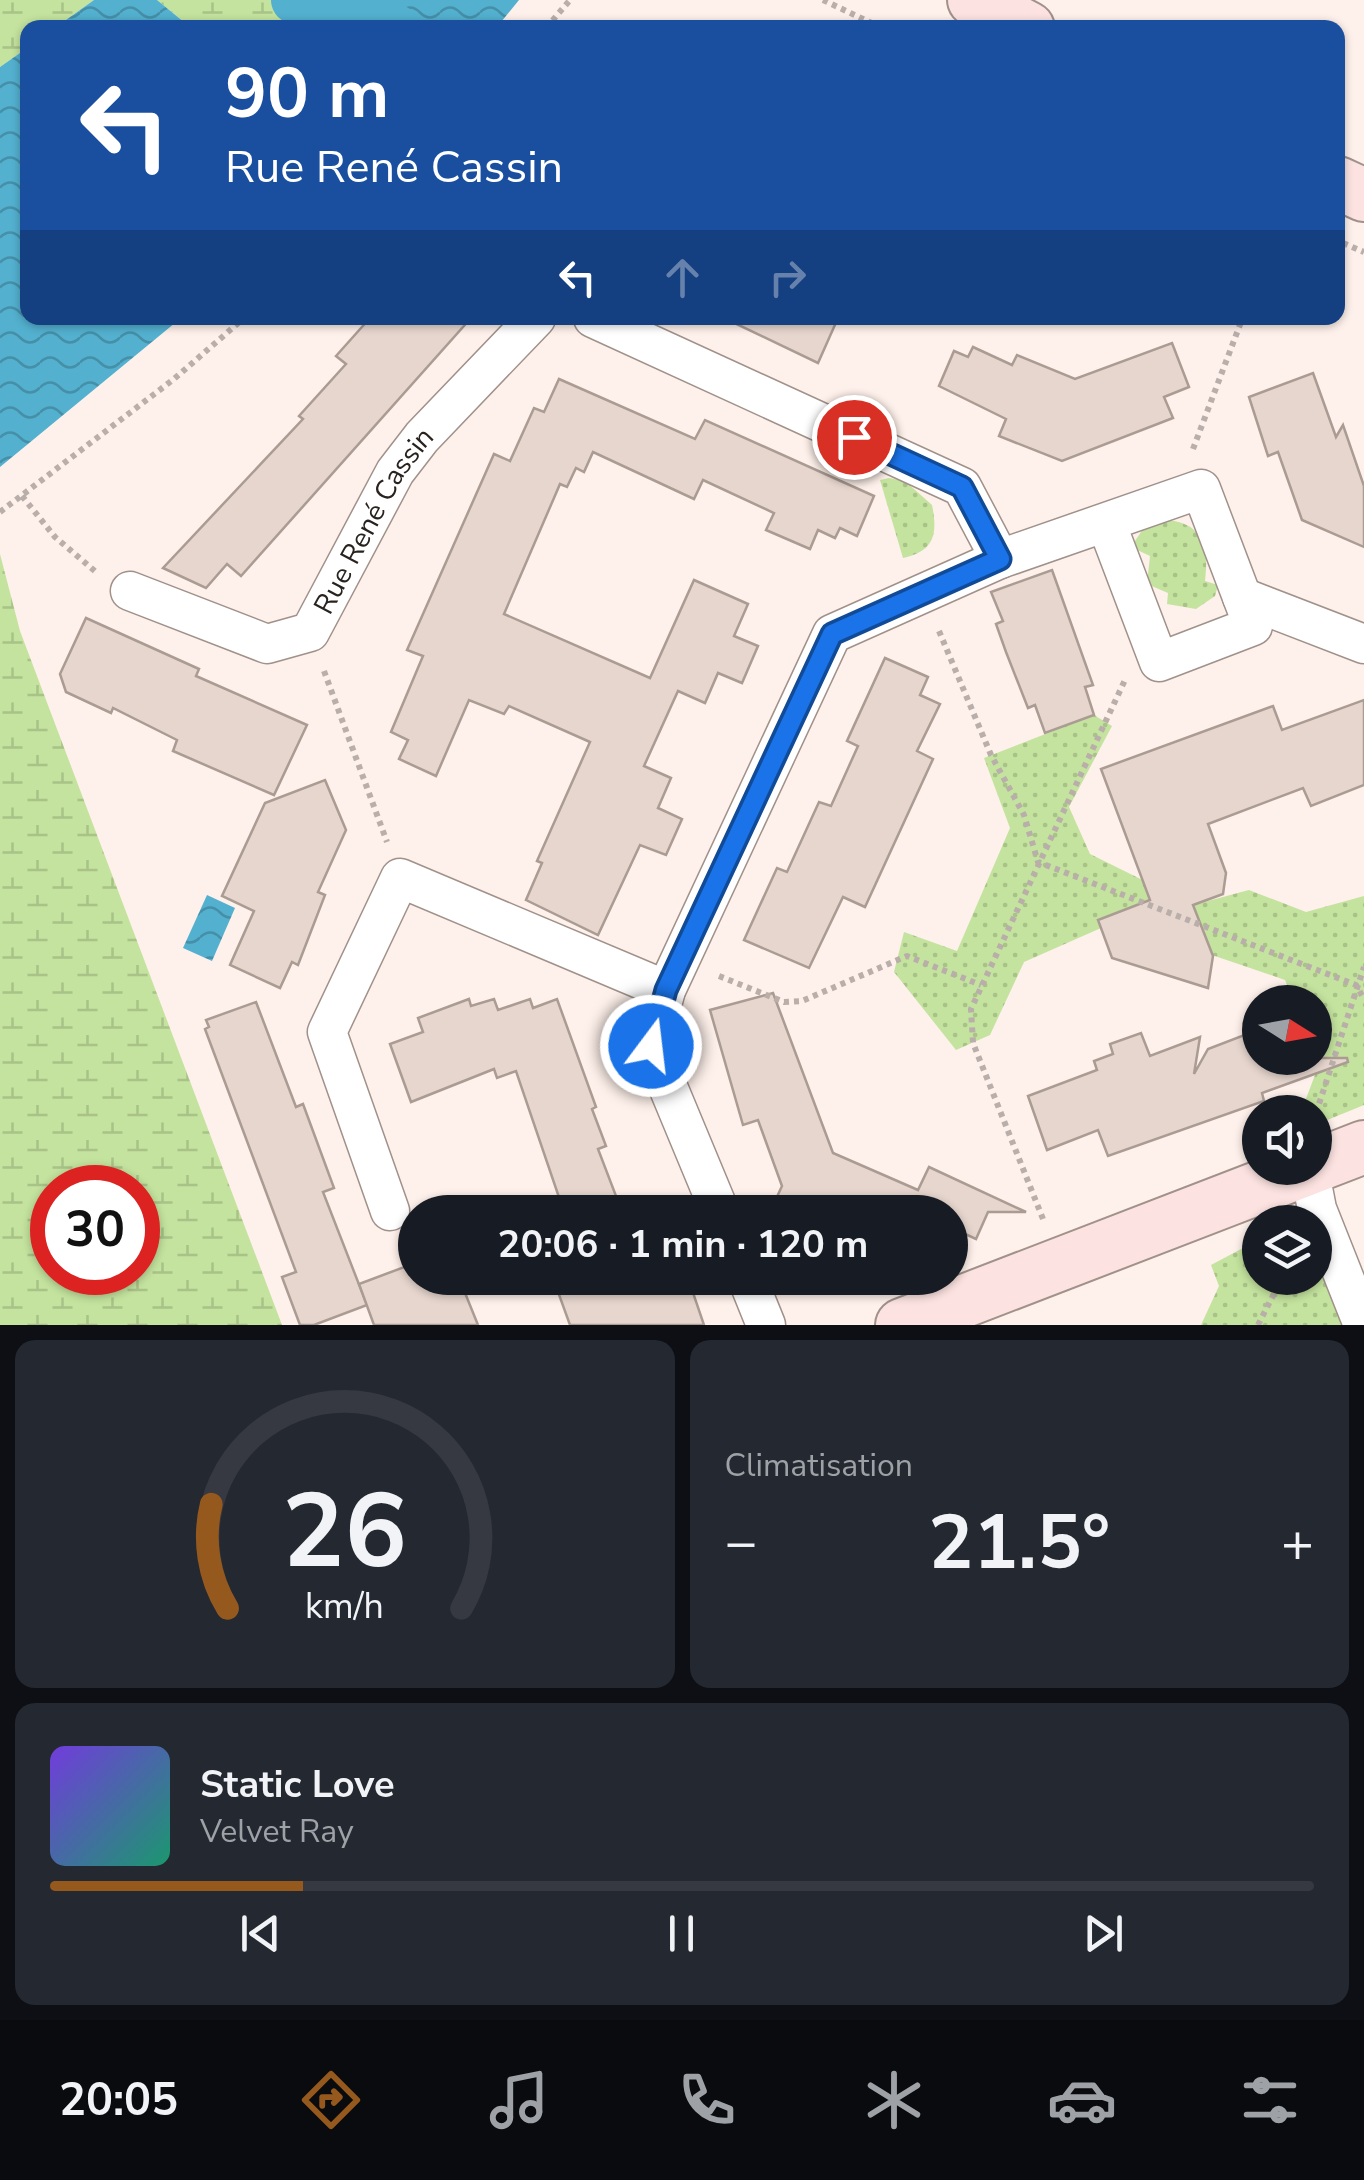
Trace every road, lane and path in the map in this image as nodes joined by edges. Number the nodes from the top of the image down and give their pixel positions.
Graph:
1 (570, 0) edge
2 (823, 0) edge
3 (974, 0) edge
4 (553, 20) edge
5 (865, 20) edge
6 (1013, 20) edge
7 (236, 325) edge
8 (529, 325) edge
9 (609, 325) edge
10 (1240, 325) edge
11 (22, 496) junction
12 (1174, 499) junction
13 (0, 512) edge
14 (1107, 524) junction
15 (1000, 559) junction
16 (130, 591) joint
17 (923, 593) junction
18 (1242, 597) junction
19 (310, 632) junction
20 (1149, 634) junction
21 (1364, 644) edge
22 (1038, 862) junction
23 (400, 878) junction
24 (1364, 967) edge
25 (674, 975) junction
26 (1356, 984) junction
27 (981, 985) junction
28 (1364, 999) edge
29 (1322, 1095) edge
30 (1364, 1147) edge
31 (1332, 1159) edge
32 (1266, 1185) edge
33 (1313, 1185) edge
34 (713, 1195) edge
35 (390, 1211) dead end
36 (1062, 1267) junction
37 (754, 1295) edge
38 (1273, 1295) edge
39 (766, 1325) edge
40 (902, 1325) edge
41 (1258, 1325) edge
42 (1363, 1325) edge

1 - 4 path
2 - 5 path
3 - 6 street
7 - 11 path
8 - 19 street, Rue René Cassin
9 - 15 street
10 - 12 path
11 - 13 path
11 - 16 path
12 - 14 street
12 - 18 street
14 - 15 street
14 - 20 street
15 - 17 street
16 - 19 street, Rue René Cassin
17 - 22 path
17 - 25 street
18 - 20 street
18 - 21 street
19 - 23 path
20 - 22 path
22 - 26 path
22 - 27 path
23 - 25 street
23 - 35 street
24 - 26 path
25 - 27 path
25 - 34 street
26 - 28 path
26 - 29 path
27 - 36 path
30 - 31 street
32 - 36 street
33 - 42 street
36 - 40 street
37 - 39 street
38 - 41 path

